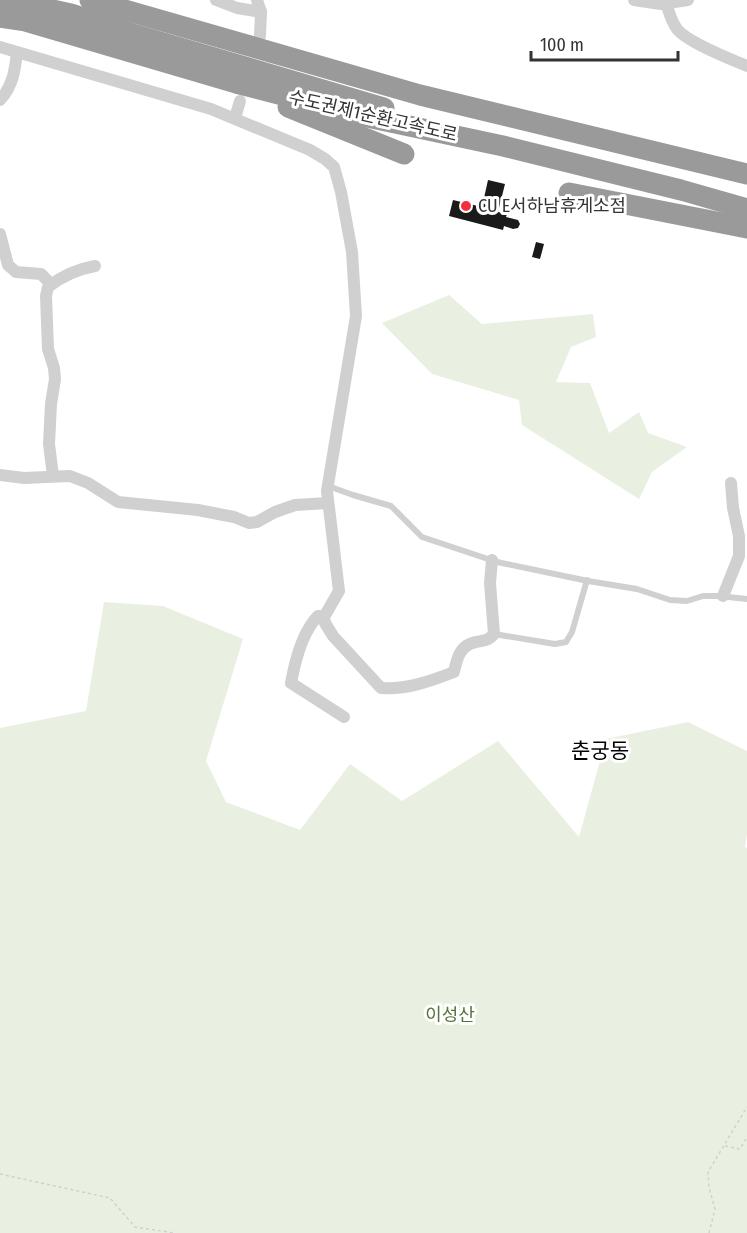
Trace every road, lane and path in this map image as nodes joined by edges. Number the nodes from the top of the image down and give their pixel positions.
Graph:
1 (7, 0) edge
2 (90, 0) edge
3 (100, 0) edge
4 (216, 0) edge
5 (634, 0) edge
6 (688, 0) edge
7 (666, 3) junction
8 (259, 6) edge
9 (129, 11) junction
10 (0, 17) edge
11 (260, 36) dead end
12 (0, 47) edge
13 (16, 52) junction
14 (747, 66) edge
15 (238, 92) junction
16 (0, 100) edge
17 (235, 118) junction
18 (503, 146) junction
19 (404, 154) dead end
20 (747, 174) edge
21 (568, 193) dead end
22 (747, 209) edge
23 (747, 228) edge
24 (0, 234) edge
25 (95, 266) dead end
26 (51, 285) junction
27 (0, 475) edge
28 (53, 476) junction
29 (731, 483) dead end
30 (328, 486) junction
31 (328, 503) junction
32 (492, 560) junction
33 (586, 580) junction
34 (723, 596) junction
35 (747, 599) edge
36 (324, 617) junction
37 (494, 634) junction
38 (344, 717) dead end
39 (747, 1107) edge
40 (747, 1137) edge
41 (723, 1146) junction
42 (0, 1174) edge
43 (175, 1233) edge
44 (709, 1233) edge

1 - 18 highway
2 - 9 highway, 수도권제1순환고속도로
3 - 9 highway
4 - 8 street
5 - 7 street
6 - 7 street
7 - 14 street
8 - 11 street
9 - 20 highway, 수도권제1순환고속도로
10 - 15 highway, 수도권제1순환고속도로
12 - 13 street
13 - 16 street
13 - 17 street
15 - 17 street
15 - 18 highway, 수도권제1순환고속도로
15 - 19 highway
17 - 30 street
18 - 22 highway, 수도권제1순환고속도로
21 - 23 highway
24 - 26 street
25 - 26 street
26 - 28 street
27 - 28 street
28 - 31 street
29 - 34 street
30 - 31 street
30 - 32 lane
31 - 36 street
32 - 33 lane
32 - 37 street
33 - 34 lane
33 - 37 lane
34 - 35 lane
36 - 37 street
36 - 38 street
39 - 41 path
40 - 41 path
41 - 44 path
42 - 43 path

